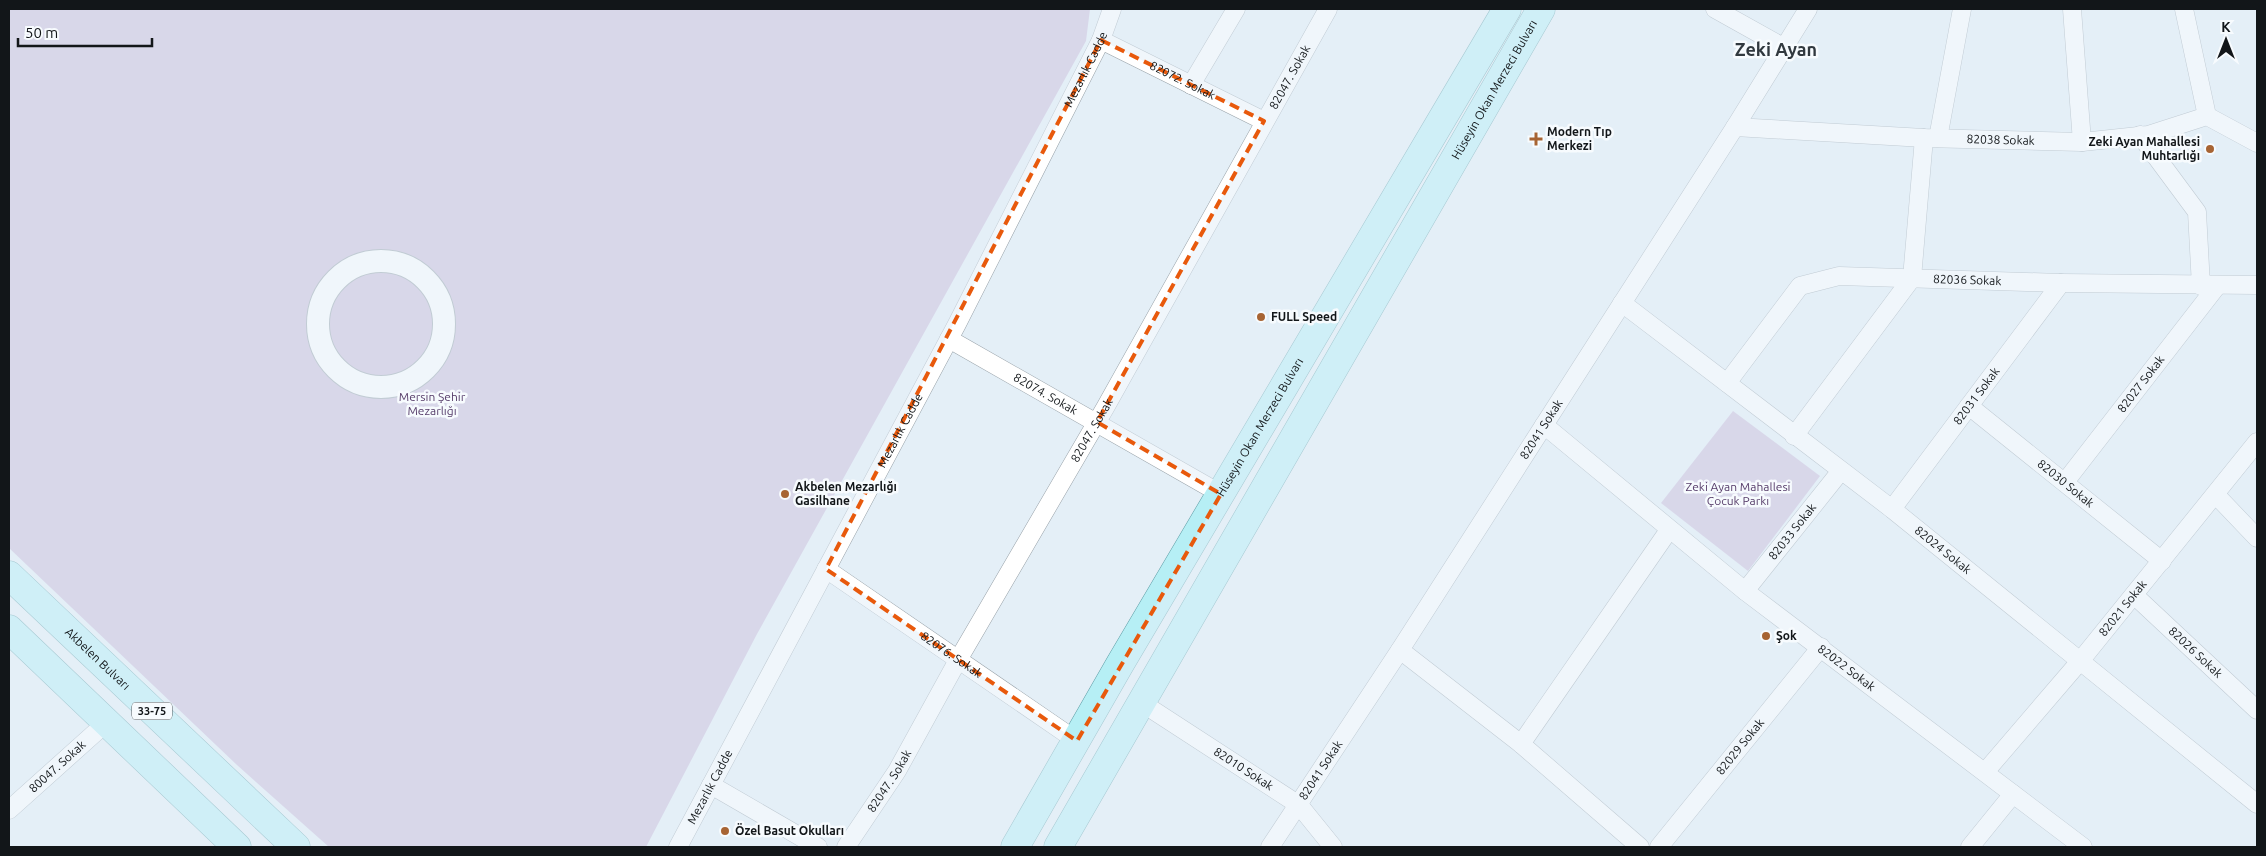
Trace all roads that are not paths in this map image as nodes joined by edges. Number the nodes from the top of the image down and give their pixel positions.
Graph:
1 (1112, 9) edge
2 (1236, 9) edge
3 (1328, 9) edge
4 (1542, 9) edge
5 (1559, 9) edge
6 (1715, 9) edge
7 (1808, 9) edge
8 (1962, 9) edge
9 (2072, 9) edge
10 (2184, 9) edge
11 (1500, 15) edge
12 (1101, 40) junction
13 (1521, 45) junction
14 (1784, 48) junction
15 (1191, 85) junction
16 (2206, 116) junction
17 (1264, 121) junction
18 (1735, 127) junction
19 (2140, 136) junction
20 (1931, 138) junction
21 (2082, 142) junction
22 (2257, 143) edge
23 (1912, 278) junction
24 (2061, 283) junction
25 (2257, 285) edge
26 (2209, 286) junction
27 (1622, 303) junction
28 (949, 339) junction
29 (347, 378) joint
30 (1727, 383) junction
31 (1969, 406) junction
32 (1097, 422) junction
33 (1544, 425) junction
34 (1794, 436) junction
35 (2257, 442) edge
36 (1840, 472) junction
37 (2064, 482) junction
38 (1221, 494) junction
39 (2216, 495) junction
40 (1892, 509) junction
41 (1669, 530) junction
42 (2257, 538) edge
43 (2162, 561) junction
44 (826, 569) junction
45 (9, 575) edge
46 (1746, 590) junction
47 (2134, 595) junction
48 (9, 629) edge
49 (1820, 647) junction
50 (1400, 650) junction
51 (958, 660) junction
52 (2081, 660) junction
53 (1142, 703) junction
54 (2257, 710) edge
55 (106, 722) junction
56 (1076, 741) junction
57 (1521, 744) junction
58 (1985, 772) junction
59 (711, 785) junction
60 (2013, 794) junction
61 (2257, 804) edge
62 (1298, 805) junction
63 (9, 810) edge
64 (2080, 846) edge
65 (236, 847) edge
66 (296, 847) edge
67 (678, 847) edge
68 (818, 847) edge
69 (846, 847) edge
70 (1015, 847) edge
71 (1058, 847) edge
72 (1270, 847) edge
73 (1333, 847) edge
74 (1640, 847) edge
75 (1659, 847) edge
76 (1970, 847) edge

1 - 12 street, Mezarlık Cadde
2 - 15 street
3 - 17 street, 82047. Sokak
4 - 13 main road, Hüseyin Okan Merzeci Bulvarı
5 - 13 main road
6 - 14 street
7 - 14 street, 82041 Sokak
8 - 20 street
9 - 21 street
10 - 16 street
11 - 38 main road, Hüseyin Okan Merzeci Bulvarı
12 - 15 street, 82072. Sokak
12 - 28 street, Mezarlık Cadde
13 - 53 main road, Hüseyin Okan Merzeci Bulvarı
14 - 18 street, 82041 Sokak
15 - 17 street, 82072. Sokak
16 - 19 street, 82038 Sokak
16 - 22 street
17 - 32 street, 82047. Sokak
18 - 20 street, 82038 Sokak
18 - 27 street, 82041 Sokak
19 - 21 street, 82038 Sokak
19 - 26 street
20 - 21 street, 82038 Sokak
20 - 23 street
23 - 24 street, 82036 Sokak
23 - 30 street, 82036 Sokak
23 - 34 street
24 - 26 street, 82036 Sokak
24 - 31 street, 82031 Sokak
25 - 26 street, 82036 Sokak
26 - 37 street, 82027 Sokak
27 - 30 street, 82024 Sokak
27 - 33 street, 82041 Sokak
28 - 32 street, 82074. Sokak
28 - 44 street, Mezarlık Cadde
29 - 29 street
30 - 34 street, 82024 Sokak
31 - 37 street, 82030 Sokak
31 - 40 street, 82031 Sokak
32 - 38 street, 82074. Sokak
32 - 51 street, 82047. Sokak
33 - 41 street, 82022 Sokak
33 - 50 street, 82041 Sokak
34 - 36 street, 82024 Sokak
35 - 39 street, 82021 Sokak
36 - 40 street, 82024 Sokak
36 - 46 street, 82033 Sokak
37 - 43 street, 82030 Sokak
38 - 56 main road, Hüseyin Okan Merzeci Bulvarı
39 - 42 street
39 - 43 street, 82021 Sokak
40 - 52 street, 82024 Sokak
41 - 46 street, 82022 Sokak
41 - 57 street
43 - 47 street, 82021 Sokak
44 - 51 street, 82076. Sokak
44 - 59 street, Mezarlık Cadde
45 - 66 main road, Akbelen Bulvarı / 33-75
46 - 49 street, 82022 Sokak
47 - 52 street, 82021 Sokak
47 - 54 street, 82026 Sokak
48 - 55 main road
49 - 58 street, 82022 Sokak
49 - 75 street, 82029 Sokak
50 - 57 street
50 - 62 street, 82041 Sokak
51 - 56 street, 82076. Sokak
51 - 69 street, 82047. Sokak
52 - 58 street, 82021 Sokak
52 - 61 street, 82024 Sokak
53 - 62 street, 82010 Sokak
53 - 71 main road, Hüseyin Okan Merzeci Bulvarı
55 - 63 street, 80047. Sokak
55 - 65 main road
56 - 70 main road, Hüseyin Okan Merzeci Bulvarı
57 - 74 street
58 - 60 street, 82022 Sokak
59 - 67 street, Mezarlık Cadde
59 - 68 street
60 - 64 street, 82022 Sokak
60 - 76 street
62 - 72 street, 82041 Sokak
62 - 73 street, 82010 Sokak

